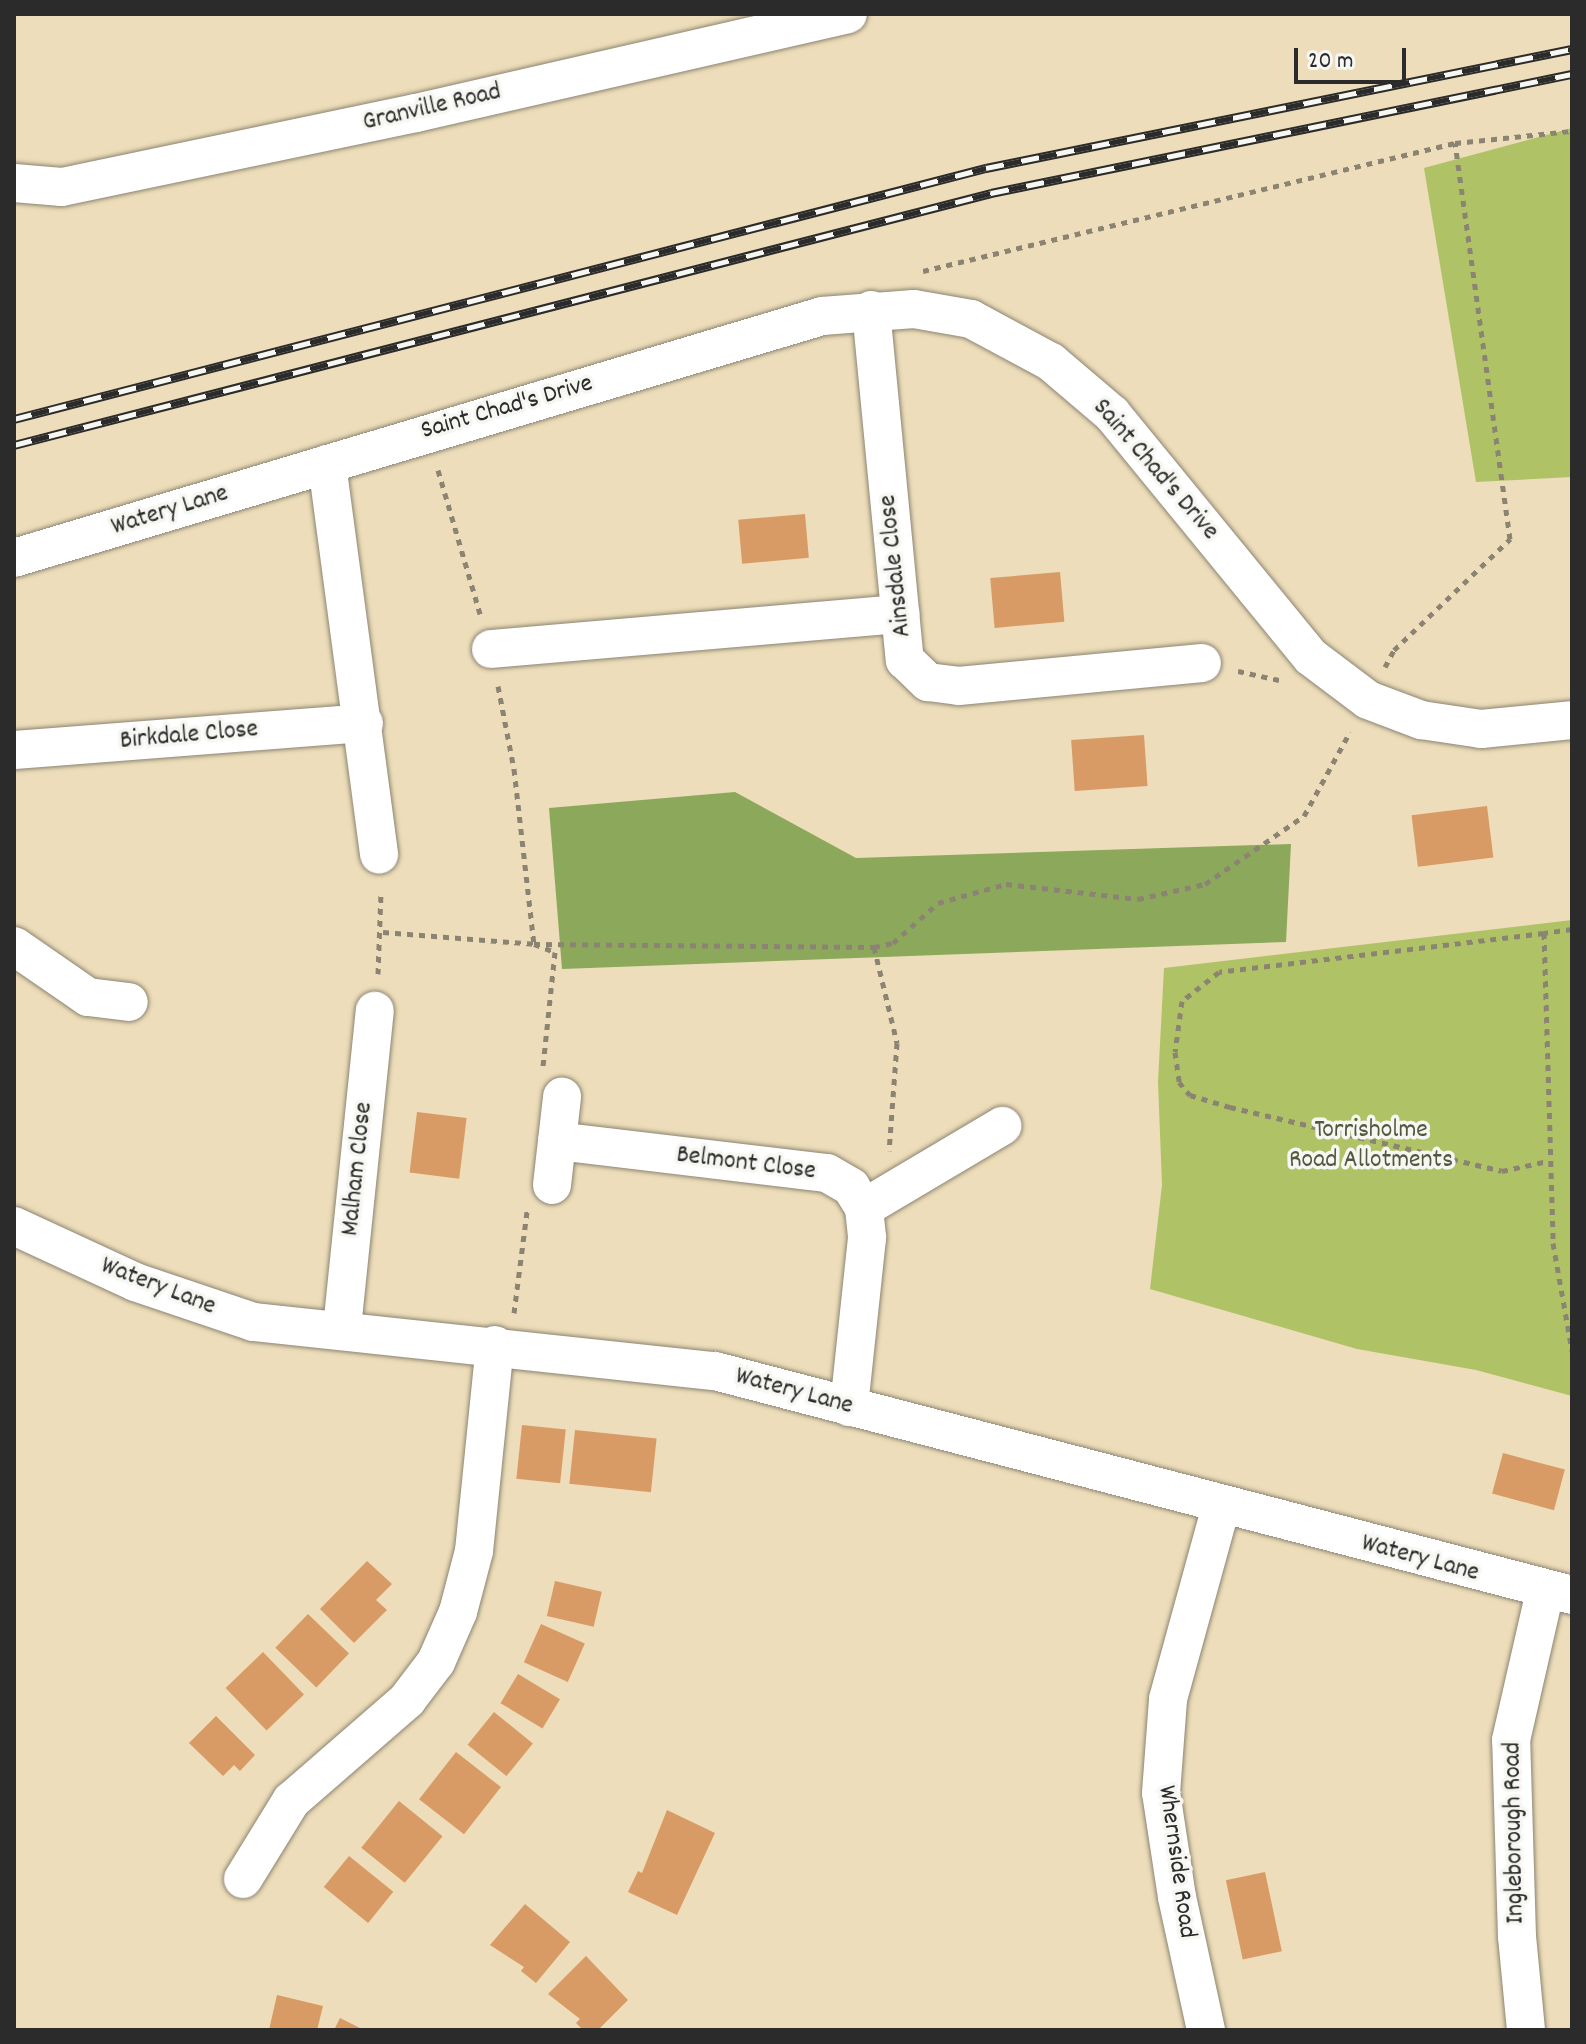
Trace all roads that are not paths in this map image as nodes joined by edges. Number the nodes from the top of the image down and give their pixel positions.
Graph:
1 (848, 14) edge
2 (746, 23) edge
3 (14, 183) edge
4 (881, 310) junction
5 (327, 464) junction
6 (14, 558) edge
7 (901, 614) junction
8 (491, 649) road end
9 (1202, 663) road end
10 (1572, 720) edge
11 (364, 723) junction
12 (14, 750) edge
13 (379, 855) road end
14 (14, 946) edge
15 (129, 1002) dead end
16 (375, 1011) road end
17 (552, 1087) road end
18 (1002, 1126) dead end
19 (557, 1141) junction
20 (540, 1191) road end
21 (864, 1208) junction
22 (14, 1226) edge
23 (342, 1328) junction
24 (504, 1330) junction
25 (849, 1407) junction
26 (1221, 1507) junction
27 (1558, 1593) edge
28 (243, 1879) dead end
29 (1206, 2030) edge
30 (1526, 2030) edge

1 - 2 street, Granville Road
2 - 3 street, Granville Road
4 - 5 street, Saint Chad's Drive
4 - 7 street, Ainsdale Close
4 - 10 street, Saint Chad's Drive
5 - 6 street, Watery Lane
5 - 11 street
7 - 8 street
7 - 9 street, Ainsdale Close
11 - 12 street, Birkdale Close
11 - 13 street
14 - 15 street
16 - 23 street, Malham Close
17 - 19 street
18 - 21 street
19 - 20 street
19 - 21 street, Belmont Close
21 - 25 street
22 - 23 street, Watery Lane
23 - 24 street, Watery Lane
24 - 25 street, Watery Lane
24 - 28 street
25 - 26 street, Watery Lane
26 - 27 street, Watery Lane
26 - 29 street, Whernside Road
27 - 30 street, Ingleborough Road

